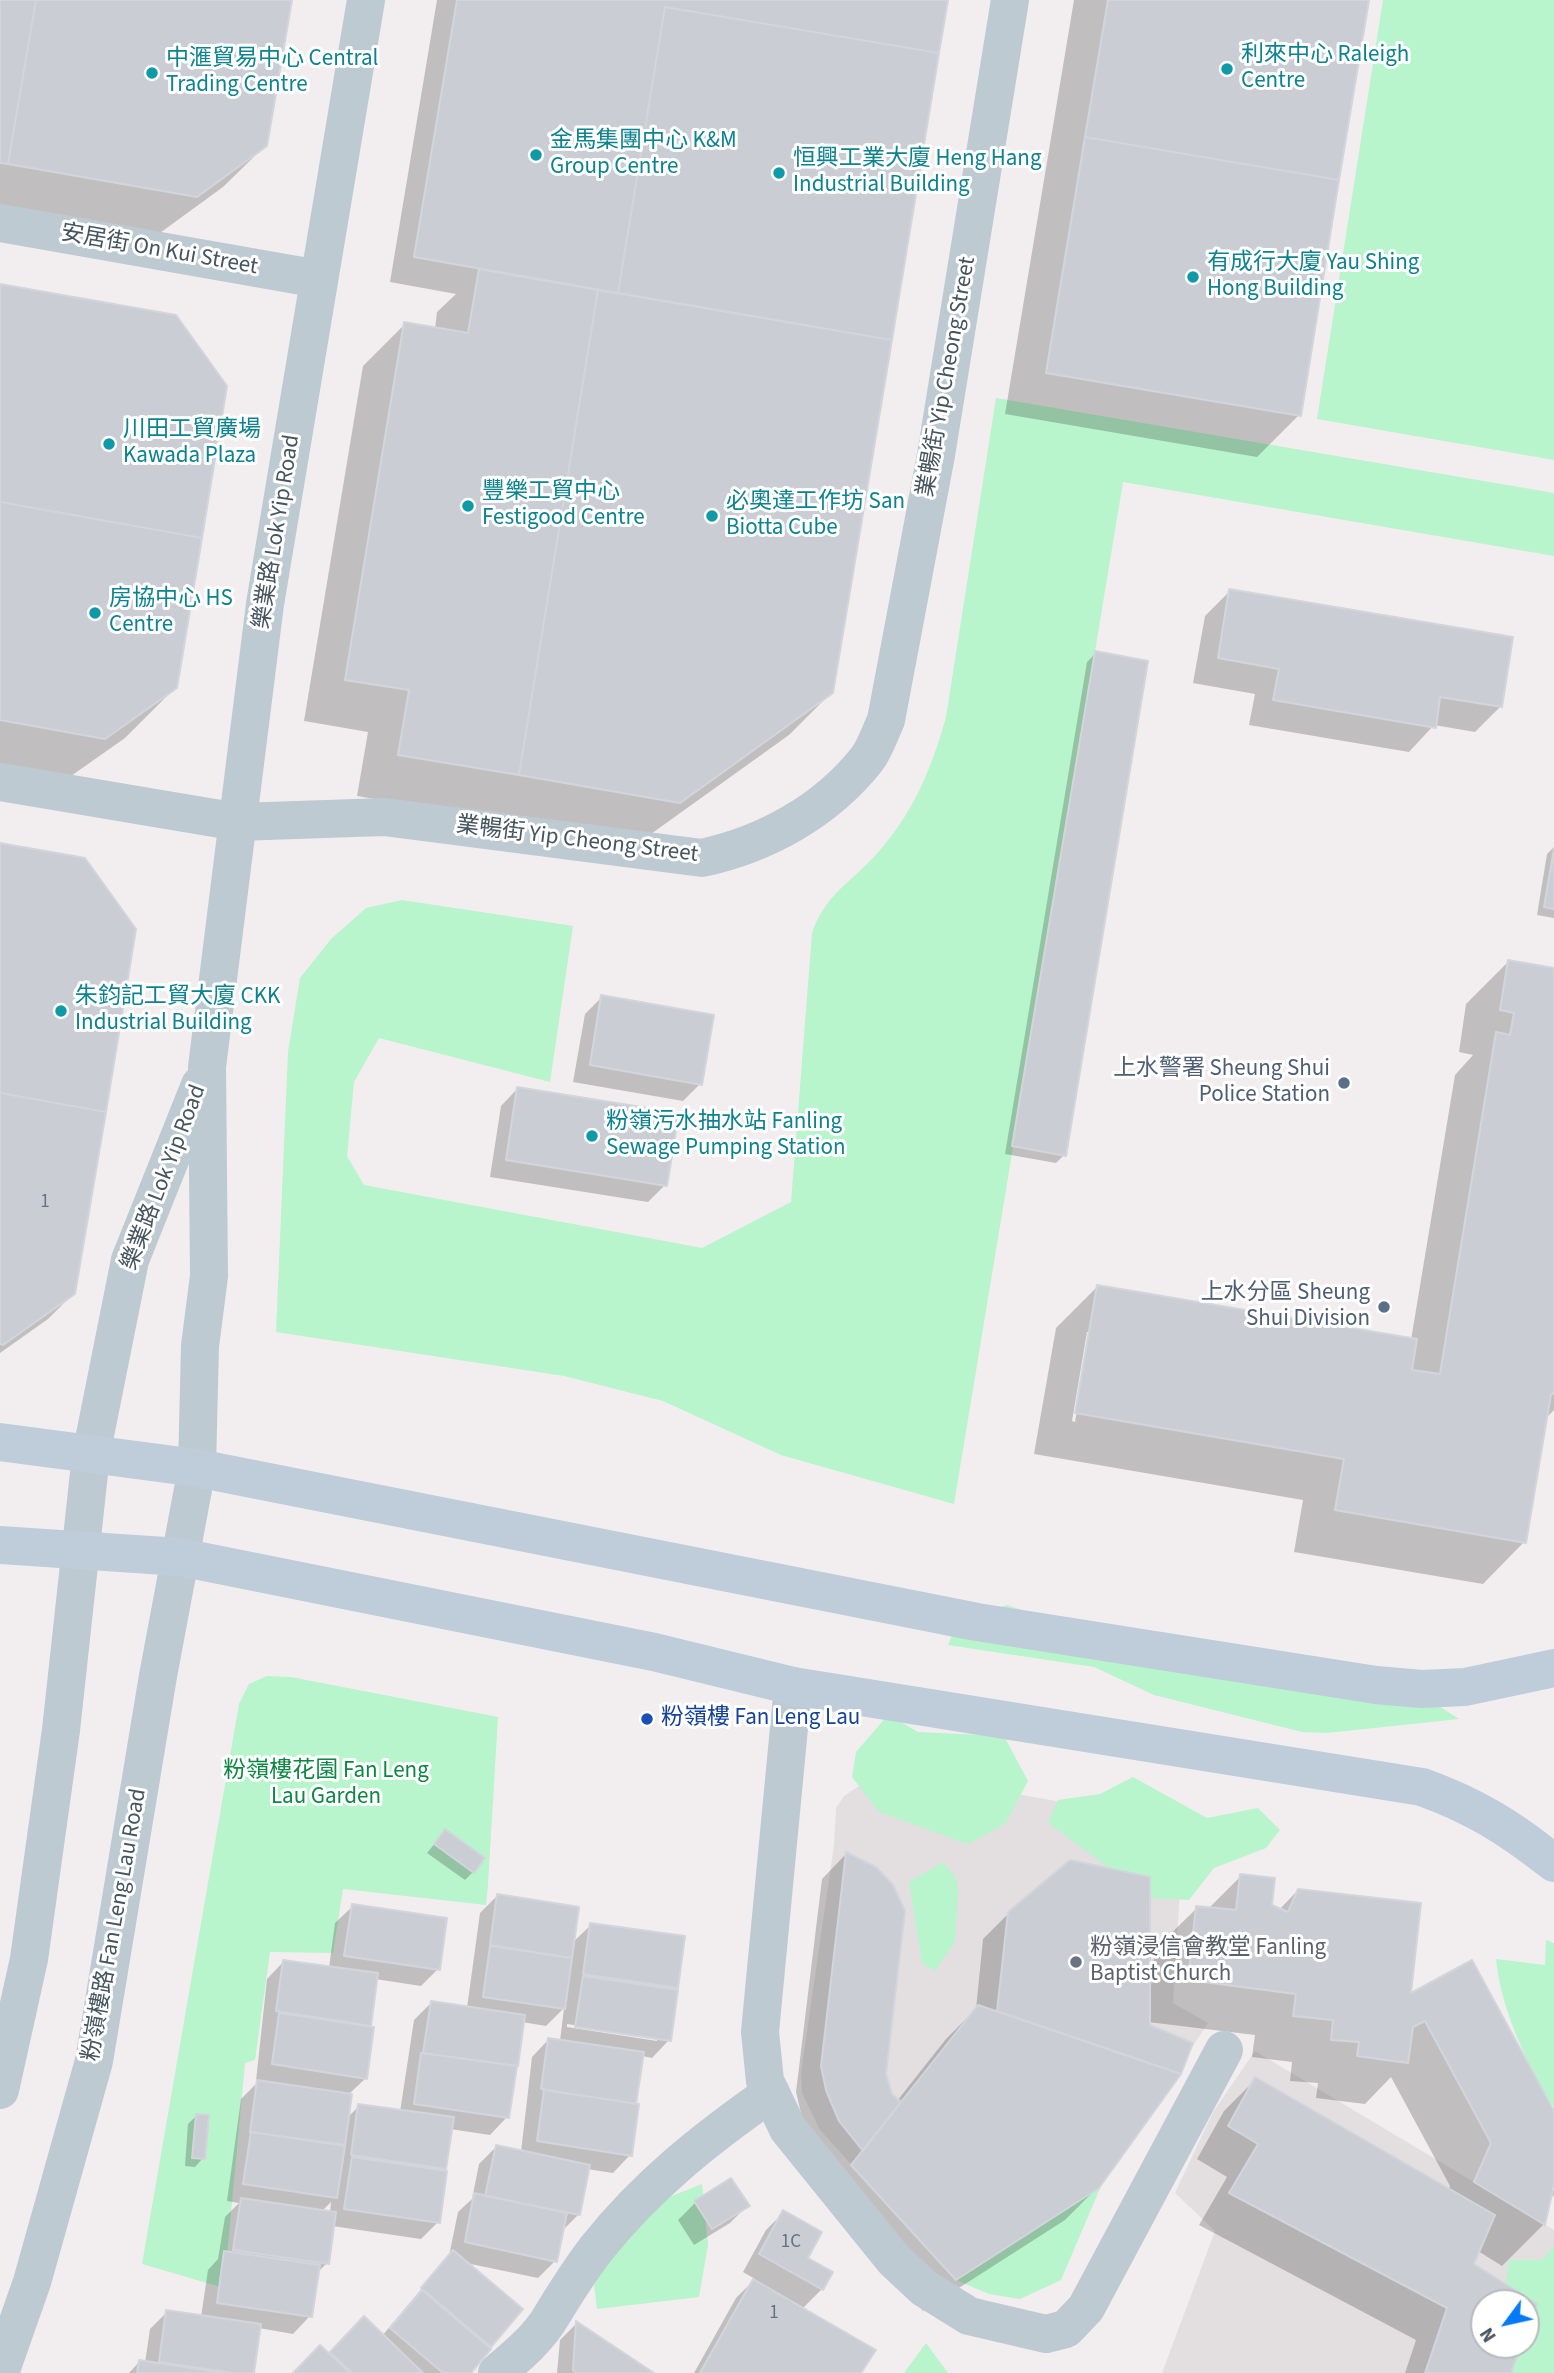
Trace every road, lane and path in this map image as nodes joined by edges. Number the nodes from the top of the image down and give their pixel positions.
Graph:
1 (366, 0) edge
2 (1010, 0) edge
3 (0, 223) edge
4 (319, 279) junction
5 (0, 782) edge
6 (239, 822) junction
7 (207, 1067) junction
8 (0, 1442) edge
9 (91, 1455) junction
10 (197, 1468) junction
11 (0, 1545) edge
12 (79, 1550) junction
13 (180, 1557) junction
14 (1554, 1668) edge
15 (793, 1686) junction
16 (1554, 1863) edge
17 (1224, 2050) dead end
18 (0, 2090) edge
19 (771, 2094) junction
20 (522, 2366) edge
21 (0, 2373) edge

1 - 4 street, 樂業路 Lok Yip Road
2 - 6 street, 業暢街 Yip Cheong Street
3 - 4 street, 安居街 On Kui Street
4 - 6 street, 樂業路 Lok Yip Road
5 - 6 street, 業暢街 Yip Cheong Street
6 - 7 street, 樂業路 Lok Yip Road
7 - 9 street, 樂業路 Lok Yip Road
7 - 10 street, 樂業路 Lok Yip Road
8 - 9 main road
9 - 10 main road
9 - 12 street
10 - 13 street, 粉嶺樓路 Fan Leng Lau Road
10 - 14 main road
11 - 12 main road
12 - 13 main road
12 - 18 street
13 - 15 main road
13 - 21 street, 粉嶺樓路 Fan Leng Lau Road
15 - 16 main road
15 - 19 street
17 - 19 street
19 - 20 street

